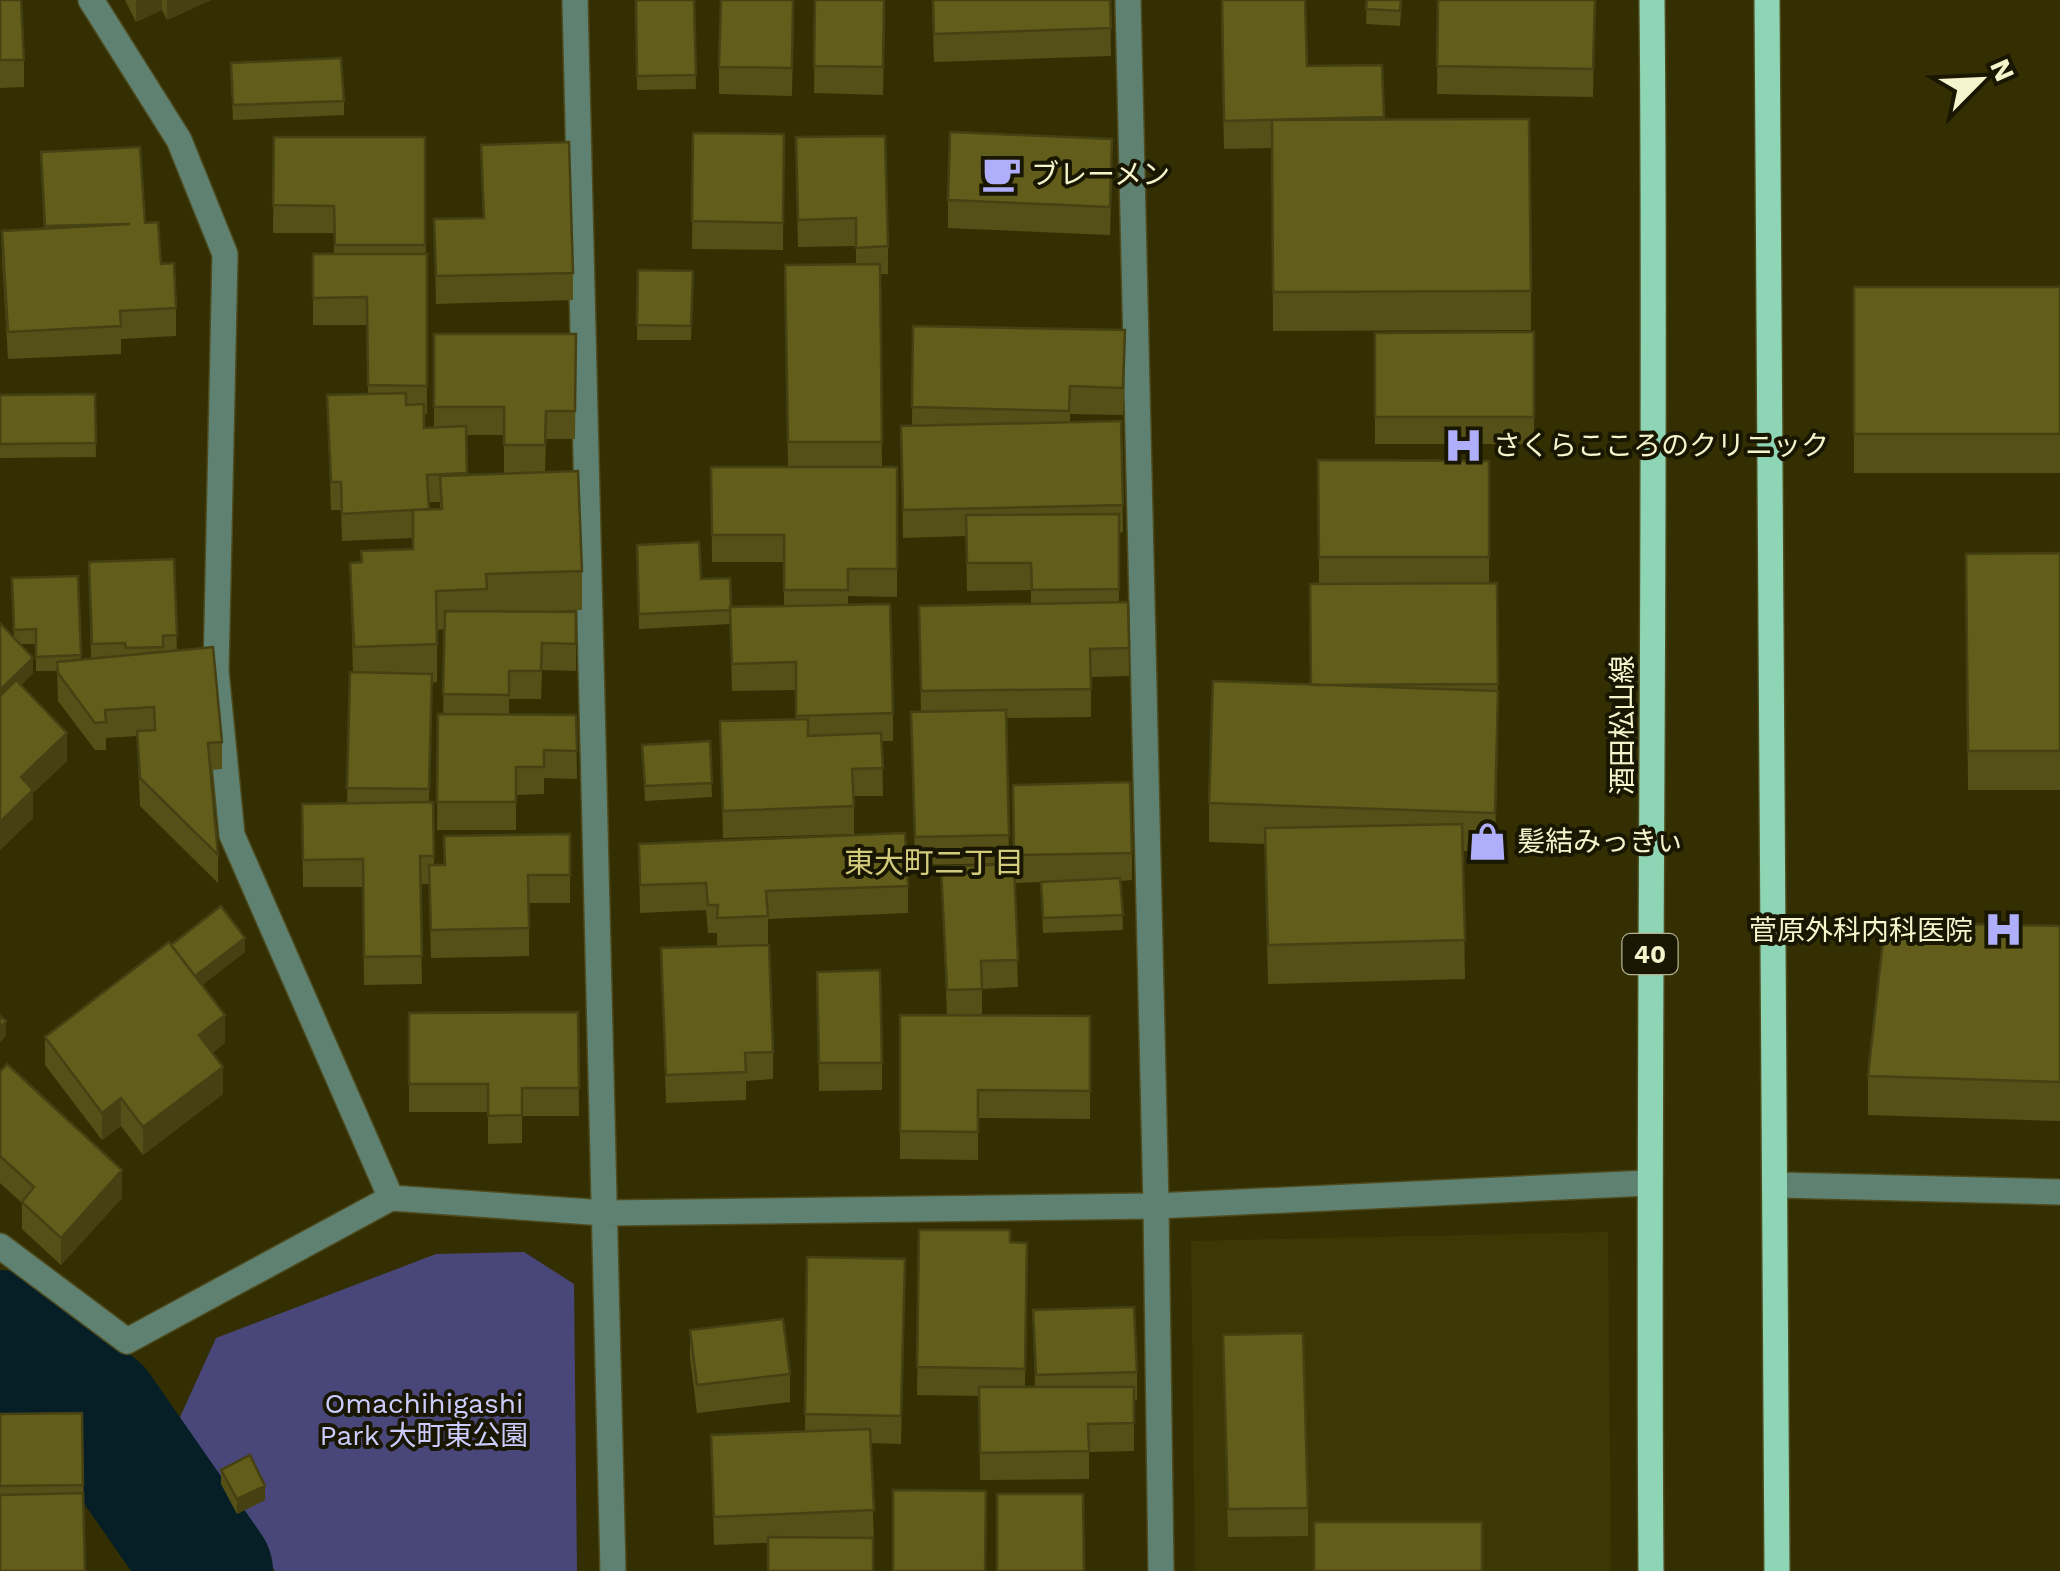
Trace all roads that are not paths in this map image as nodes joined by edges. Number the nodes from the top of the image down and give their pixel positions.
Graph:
1 (91, 0) edge
2 (575, 0) edge
3 (1128, 0) edge
4 (1652, 0) edge
5 (1767, 0) edge
6 (1648, 1182) junction
7 (1776, 1185) junction
8 (2060, 1192) edge
9 (391, 1198) junction
10 (1156, 1206) junction
11 (605, 1214) junction
12 (0, 1246) edge
13 (613, 1571) edge
14 (1160, 1571) edge
15 (1651, 1571) edge
16 (1777, 1571) edge

1 - 9 street
2 - 11 street
3 - 10 street
4 - 6 main road, 酒田松山線 / 40
5 - 7 main road
6 - 10 street
6 - 15 main road, 酒田松山線 / 40
7 - 8 street
7 - 16 main road
9 - 11 street
9 - 12 street
10 - 11 street
10 - 14 street
11 - 13 street

